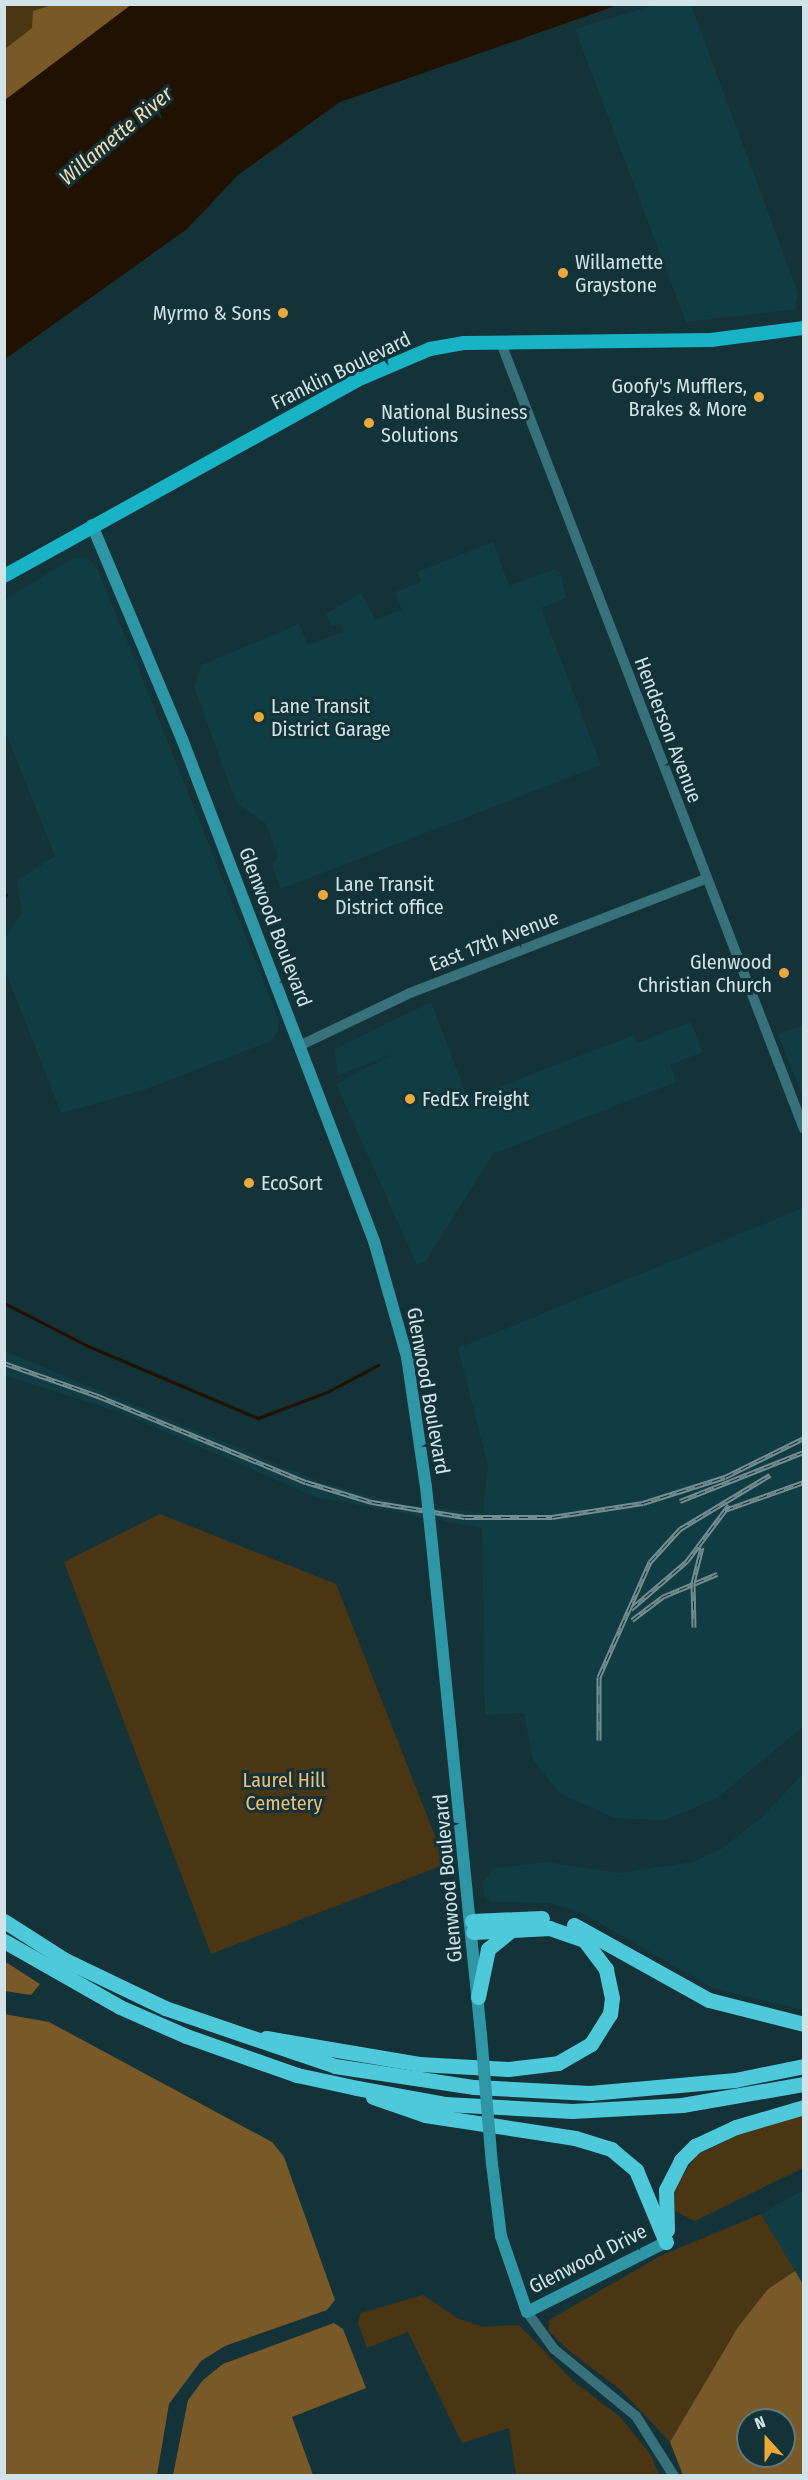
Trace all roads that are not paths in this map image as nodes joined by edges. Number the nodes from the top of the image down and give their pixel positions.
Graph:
1 (804, 328) edge
2 (501, 343) junction
3 (92, 525) junction
4 (4, 576) edge
5 (706, 879) junction
6 (299, 1046) junction
7 (804, 1129) edge
8 (4, 1921) edge
9 (473, 1927) junction
10 (516, 1928) junction
11 (4, 1941) edge
12 (478, 1997) junction
13 (804, 2024) edge
14 (220, 2030) junction
15 (804, 2066) edge
16 (804, 2084) edge
17 (357, 2088) junction
18 (804, 2107) edge
19 (666, 2242) junction
20 (527, 2312) junction
21 (674, 2475) edge

1 - 2 main road, Franklin Boulevard
2 - 3 main road, Franklin Boulevard
2 - 5 street, Henderson Avenue
3 - 4 main road, Franklin Boulevard
3 - 6 main road, Glenwood Boulevard
5 - 6 street, East 17th Avenue
5 - 7 street, Henderson Avenue
6 - 9 main road, Glenwood Boulevard, bridge
8 - 14 highway
9 - 10 highway
9 - 12 main road, Glenwood Boulevard
9 - 13 highway
10 - 12 highway
10 - 14 highway
11 - 17 highway
12 - 20 main road, Glenwood Boulevard, bridge
14 - 15 highway
16 - 17 highway
17 - 19 highway
18 - 19 highway
19 - 20 main road, Glenwood Drive
20 - 21 street

